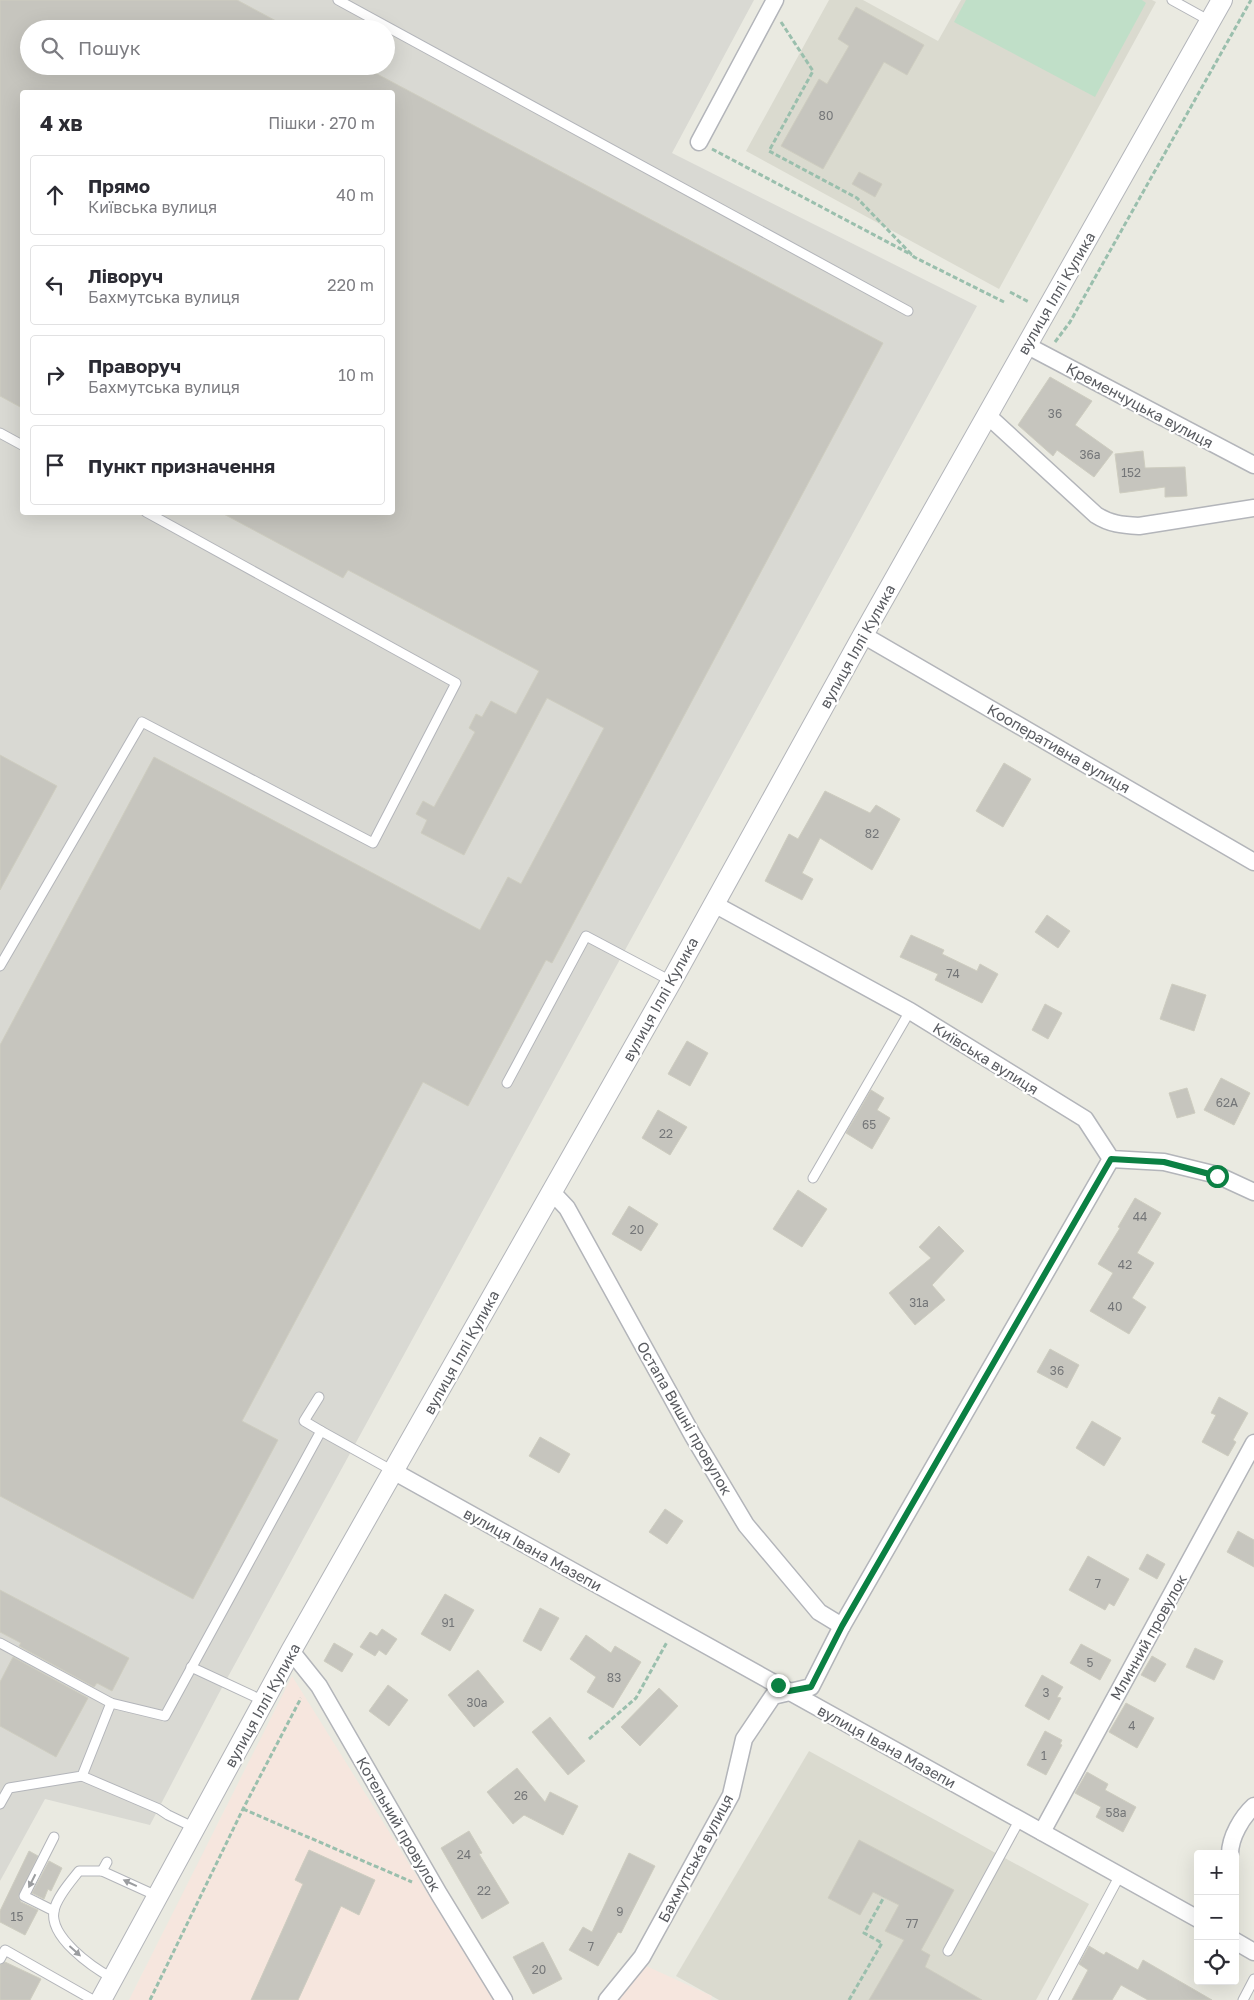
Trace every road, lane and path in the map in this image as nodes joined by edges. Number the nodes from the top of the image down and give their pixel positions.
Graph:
1 (338, 0) edge
2 (1172, 0) edge
3 (1222, 0) edge
4 (1251, 0) edge
5 (773, 3) edge
6 (375, 20) edge
7 (1210, 21) junction
8 (395, 31) edge
9 (699, 142) joint
10 (914, 257) junction
11 (1004, 302) dead end
12 (908, 311) dead end
13 (1026, 345) junction
14 (1046, 355) junction
15 (987, 415) junction
16 (0, 433) edge
17 (20, 444) edge
18 (1254, 465) edge
19 (1254, 508) edge
20 (151, 515) edge
21 (864, 634) junction
22 (1254, 862) edge
23 (714, 904) junction
24 (0, 966) edge
25 (671, 982) junction
26 (910, 1011) junction
27 (507, 1083) dead end
28 (1111, 1159) junction
29 (813, 1178) dead end
30 (551, 1191) junction
31 (1254, 1192) edge
32 (319, 1397) dead end
33 (321, 1431) junction
34 (1254, 1443) edge
35 (393, 1471) junction
36 (842, 1626) junction
37 (675, 1628) junction
38 (0, 1643) edge
39 (291, 1652) junction
40 (191, 1666) junction
41 (789, 1691) junction
42 (301, 1698) dead end
43 (264, 1701) junction
44 (111, 1703) junction
45 (590, 1739) dead end
46 (82, 1776) junction
47 (0, 1804) edge
48 (1254, 1806) edge
49 (243, 1810) junction
50 (1020, 1819) junction
51 (196, 1828) junction
52 (1042, 1832) junction
53 (54, 1837) dead end
54 (1230, 1850) edge
55 (107, 1862) dead end
56 (102, 1871) junction
57 (1120, 1875) junction
58 (413, 1882) dead end
59 (157, 1896) junction
60 (884, 1897) dead end
61 (54, 1911) junction
62 (1194, 1917) edge
63 (1239, 1943) edge
64 (948, 1952) dead end
65 (1254, 1952) edge
66 (0, 1959) edge
67 (112, 1978) junction
68 (1254, 1979) edge
69 (93, 2000) edge
70 (101, 2000) edge
71 (150, 2000) edge
72 (504, 2000) edge
73 (607, 2000) edge
74 (848, 2000) edge
75 (1053, 2000) edge
76 (1243, 2000) edge

1 - 6 lane
2 - 7 lane
3 - 7 street, вулиця Іллі Кулика
4 - 14 path
5 - 9 street
5 - 10 path
7 - 13 street, вулиця Іллі Кулика
8 - 12 lane
9 - 10 path
10 - 11 path
13 - 14 street, Кременчуцька вулиця
13 - 15 street, вулиця Іллі Кулика
14 - 18 street, Кременчуцька вулиця
15 - 19 street
15 - 21 street, вулиця Іллі Кулика
16 - 17 lane
20 - 24 lane
21 - 22 street, Кооперативна вулиця
21 - 23 street, вулиця Іллі Кулика
23 - 25 street, вулиця Іллі Кулика
23 - 26 street, Київська вулиця
25 - 27 lane
25 - 30 street, вулиця Іллі Кулика
26 - 28 street, Київська вулиця
26 - 29 lane
28 - 31 street
28 - 36 street, Бахмутська вулиця
30 - 35 street, вулиця Іллі Кулика
30 - 36 street, Остапа Вишні провулок
32 - 33 lane
33 - 35 lane
33 - 40 lane
34 - 52 street, Млинний провулок
35 - 37 street, вулиця Івана Мазепи
35 - 39 street, вулиця Іллі Кулика
36 - 41 street, Бахмутська вулиця
37 - 41 street, вулиця Івана Мазепи
37 - 45 path
38 - 44 lane
39 - 43 street, вулиця Іллі Кулика
39 - 72 street, Котельний провулок
40 - 43 lane
40 - 44 lane
41 - 50 street, вулиця Івана Мазепи
41 - 73 street, Бахмутська вулиця
42 - 49 path
43 - 51 street, вулиця Іллі Кулика
44 - 46 lane
46 - 47 lane
46 - 51 lane
48 - 54 street
49 - 58 path
49 - 71 path
50 - 52 street, вулиця Івана Мазепи
50 - 64 lane
51 - 59 street, вулиця Іллі Кулика
52 - 57 street, вулиця Івана Мазепи
53 -> 61 lane
55 - 56 lane
59 -> 56 lane
56 - 61 lane
57 - 62 street, вулиця Івана Мазепи
57 - 75 lane
59 - 67 street, вулиця Іллі Кулика
60 - 74 path
61 -> 67 lane
63 - 65 street
66 - 69 lane
67 - 70 street, вулиця Іллі Кулика
68 - 76 lane

